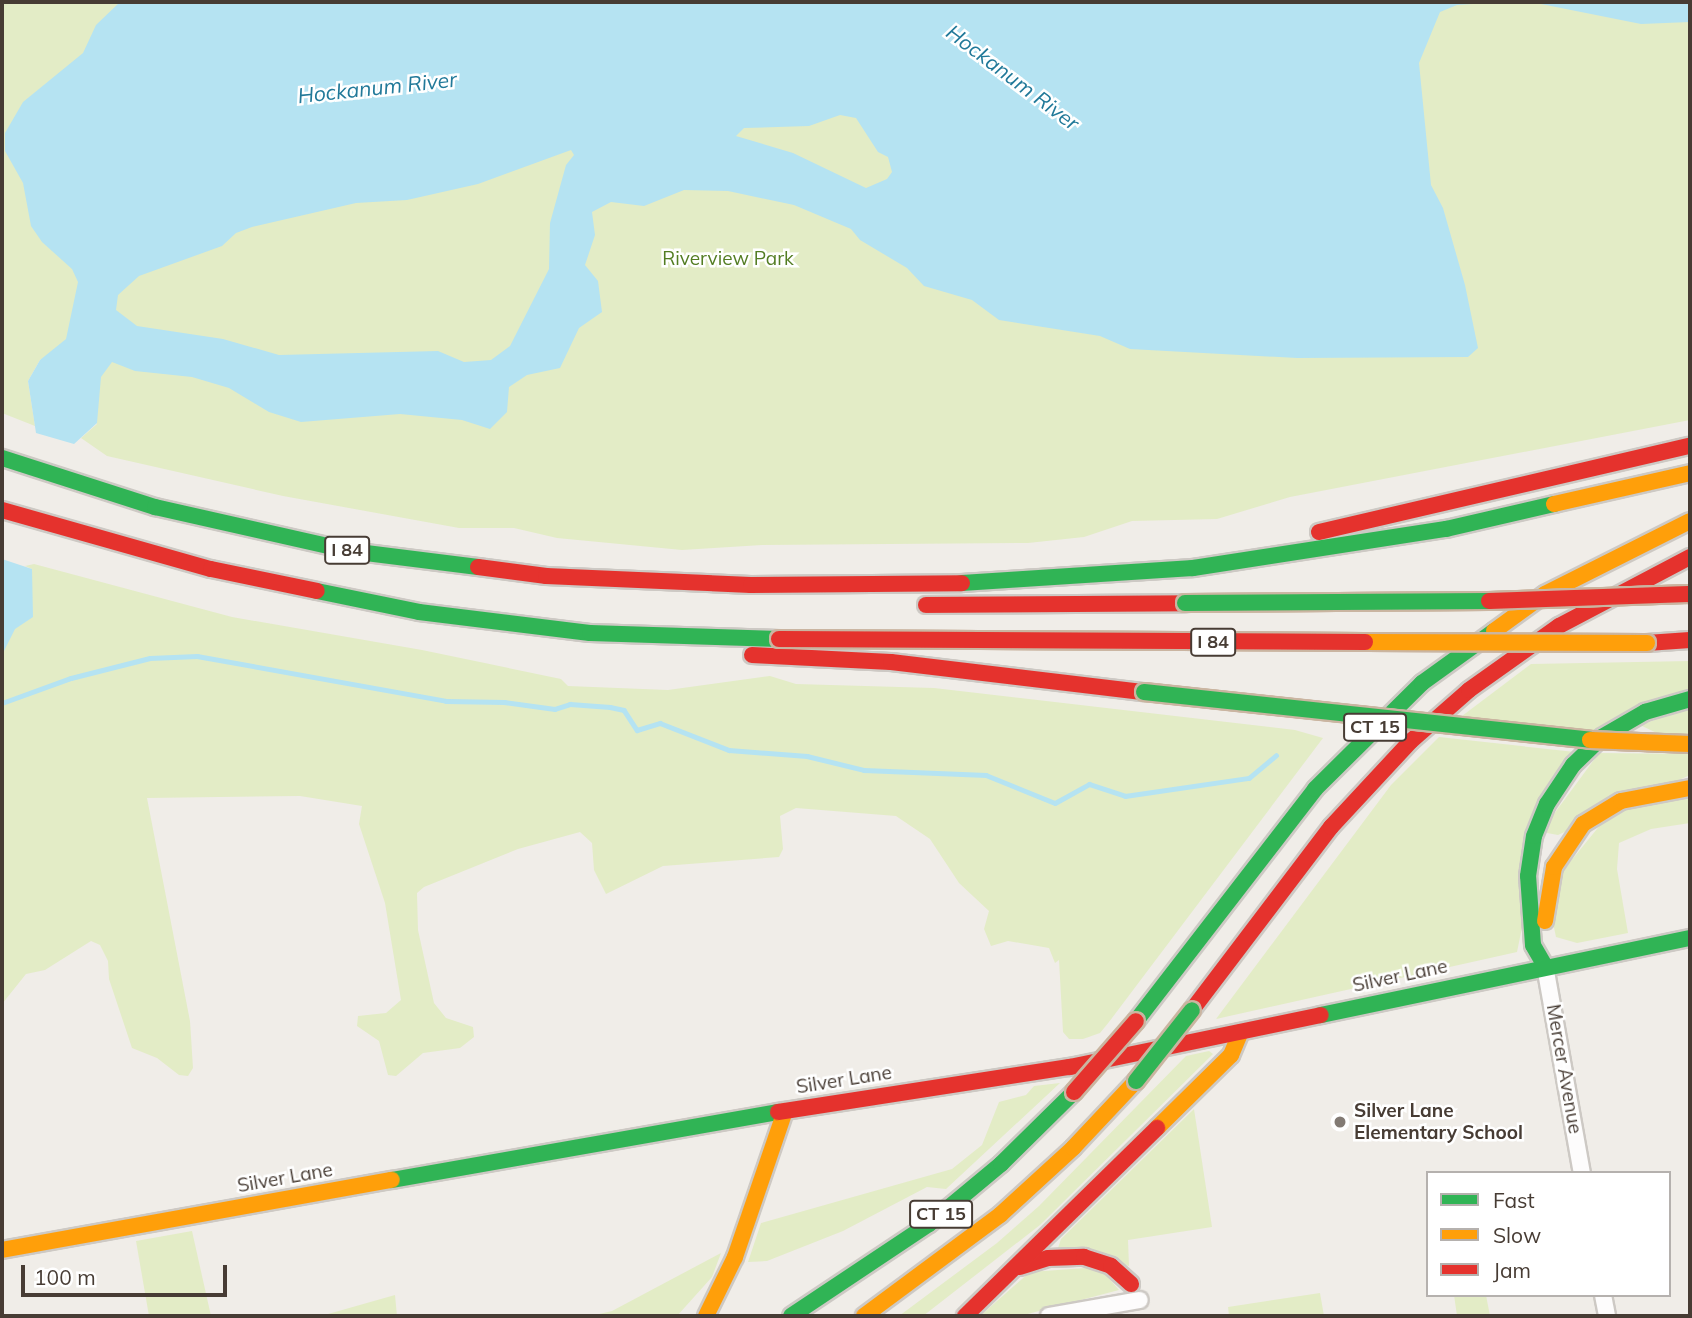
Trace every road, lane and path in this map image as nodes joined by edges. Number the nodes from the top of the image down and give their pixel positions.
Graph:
1 (1690, 446) edge
2 (2, 458) edge
3 (1690, 473) edge
4 (2, 510) edge
5 (1690, 521) edge
6 (1690, 558) edge
7 (1099, 578) junction
8 (639, 582) junction
9 (1690, 594) edge
10 (853, 602) dead end
11 (905, 604) dead end
12 (1690, 640) edge
13 (779, 647) junction
14 (1690, 699) edge
15 (1690, 744) edge
16 (1690, 788) edge
17 (1690, 938) edge
18 (1545, 966) junction
19 (1241, 1032) junction
20 (785, 1111) junction
21 (1582, 1171) edge
22 (2, 1250) edge
23 (1016, 1268) junction
24 (1131, 1284) joint
25 (1603, 1297) edge
26 (1140, 1300) junction
27 (706, 1316) edge
28 (791, 1316) edge
29 (864, 1316) edge
30 (965, 1316) edge
31 (1049, 1316) edge
32 (1143, 1316) edge
33 (1606, 1316) edge

1 - 7 main road
2 - 8 main road, I 84
3 - 7 main road, I 84
4 - 13 main road, I 84
5 - 28 main road, CT 15, bridge
6 - 29 main road, CT 15, bridge
7 - 8 main road, I 84
8 - 10 main road
9 - 11 main road, bridge
12 - 13 main road, I 84, bridge
13 - 15 main road, bridge
14 - 18 main road
16 - 18 main road
17 - 18 main road, Silver Lane
18 - 19 main road, Silver Lane
18 - 21 street, Mercer Avenue
19 - 20 main road, Silver Lane
19 - 23 main road
20 - 22 main road, Silver Lane
20 - 27 main road
23 - 24 main road
23 - 30 main road
24 - 26 street
25 - 33 street
26 - 31 street
26 - 32 street

